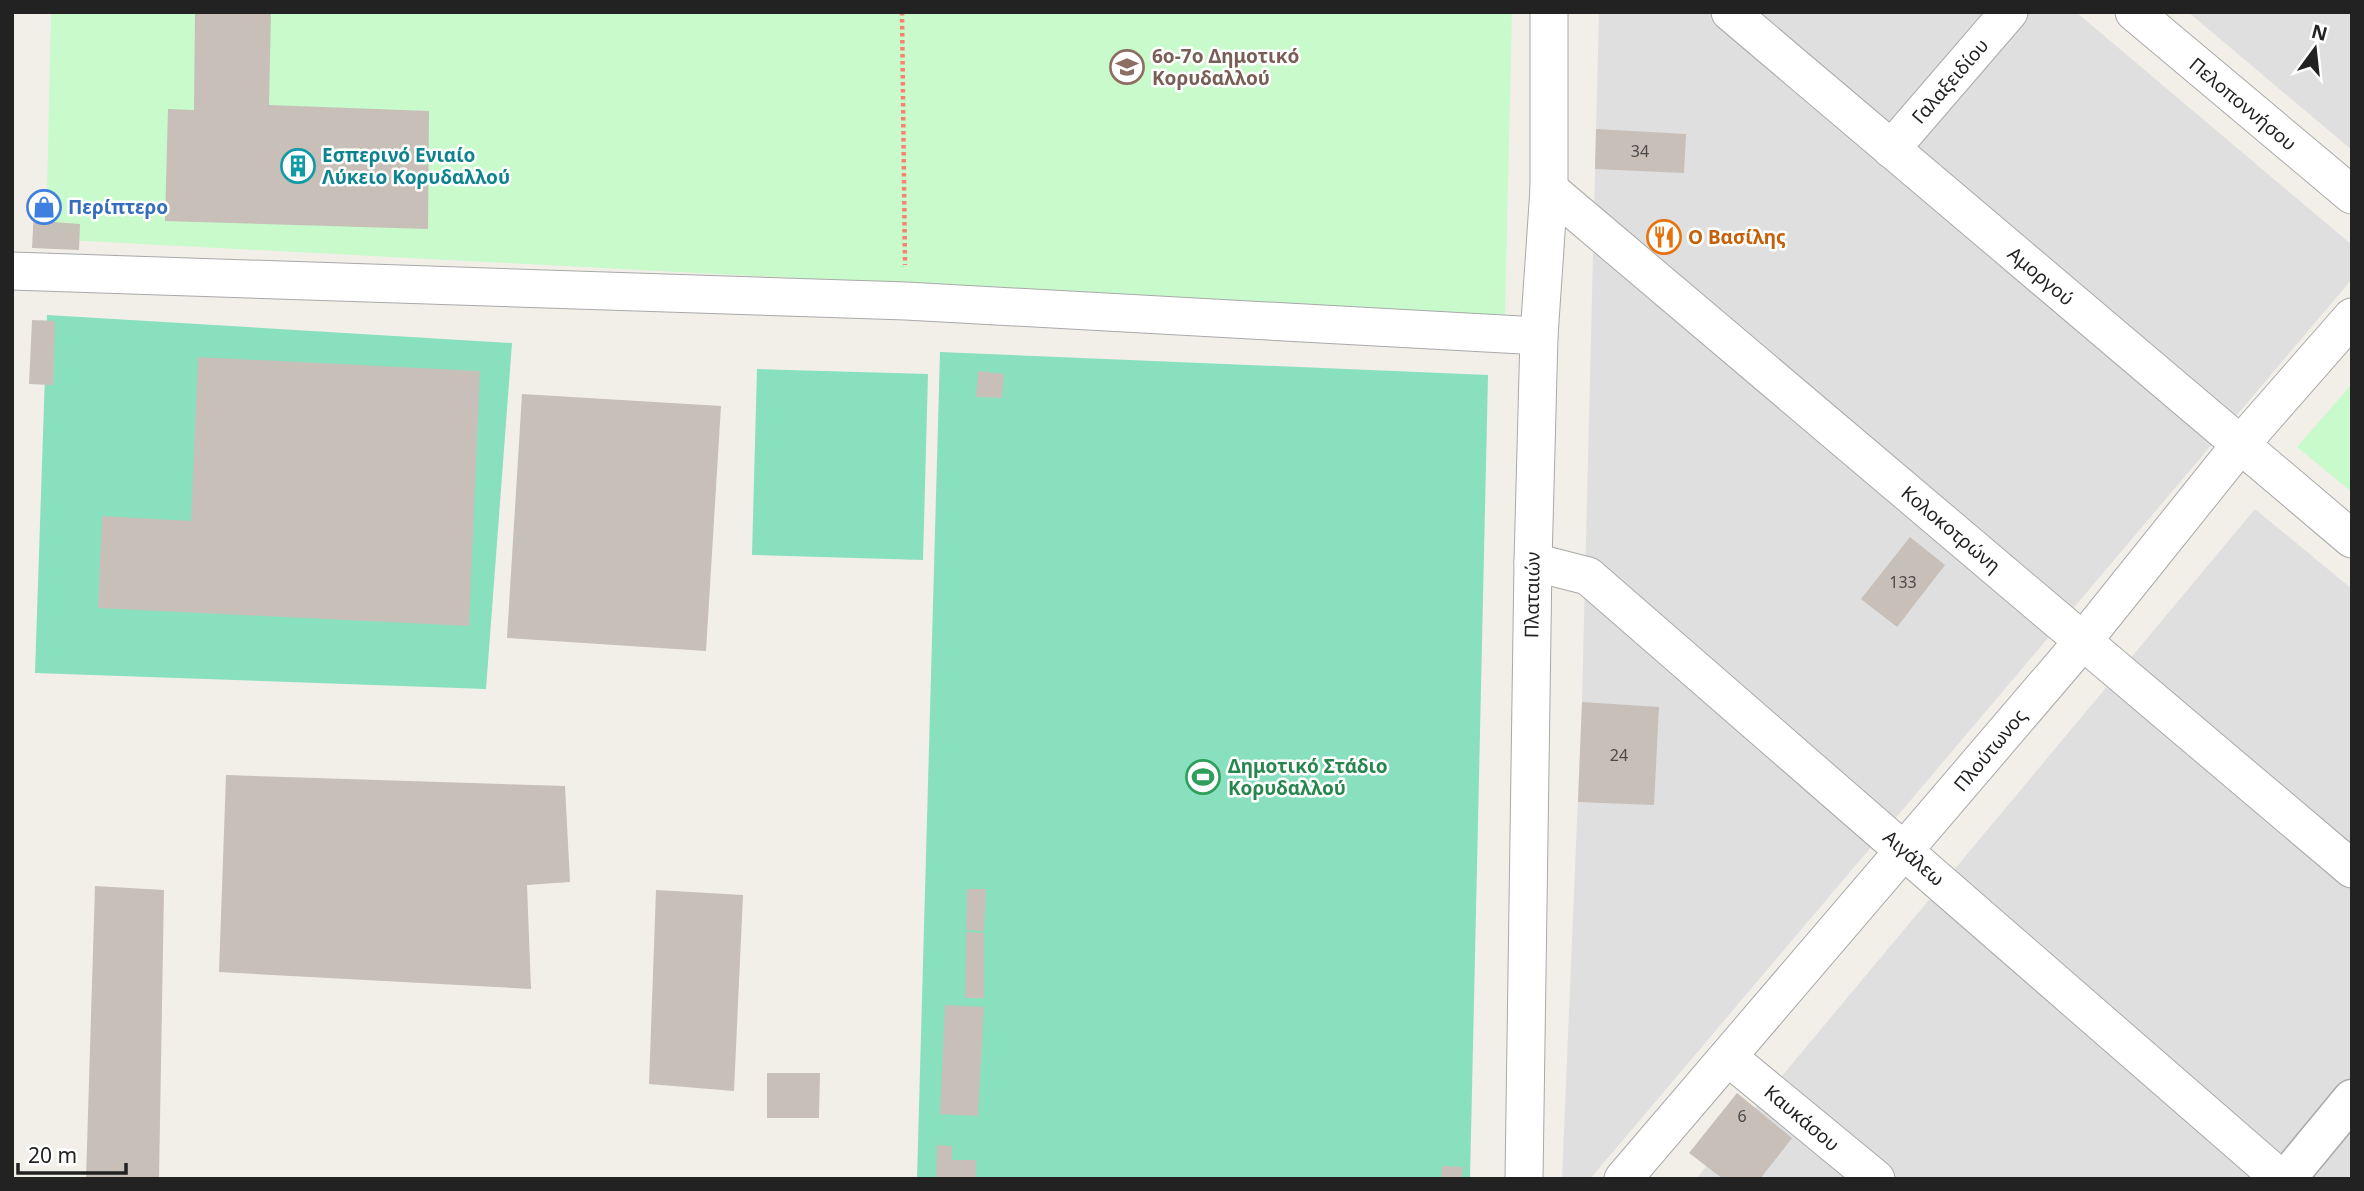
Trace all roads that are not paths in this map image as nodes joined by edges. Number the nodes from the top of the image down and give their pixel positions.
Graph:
1 (1549, 12) edge
2 (1730, 12) edge
3 (2009, 12) edge
4 (2134, 12) edge
5 (1891, 149) junction
6 (1549, 189) junction
7 (2352, 195) edge
8 (12, 271) edge
9 (2352, 317) edge
10 (1539, 336) junction
11 (2240, 445) junction
12 (2352, 539) edge
13 (1533, 562) junction
14 (2083, 641) junction
15 (1906, 850) junction
16 (2352, 869) edge
17 (1728, 1057) junction
18 (2352, 1099) edge
19 (1524, 1179) edge
20 (1623, 1179) edge
21 (1876, 1179) edge
22 (2283, 1179) edge

1 - 6 street, Πλαταιών
2 - 5 street, Αμοργού
3 - 5 street, Γαλαξειδίου
4 - 7 street, Πελοποννήσου
5 - 11 street, Αμοργού
6 - 10 street, Πλαταιών
6 - 14 street, Κολοκοτρώνη
8 - 10 street
9 - 11 street, Πλούτωνος
10 - 13 street, Πλαταιών
11 - 12 street, Αμοργού
11 - 14 street, Πλούτωνος
13 - 15 street, Αιγάλεω
13 - 19 street, Πλαταιών
14 - 15 street, Πλούτωνος
14 - 16 street, Κολοκοτρώνη
15 - 17 street, Πλούτωνος
15 - 22 street, Αιγάλεω
17 - 20 street, Πλούτωνος
17 - 21 street, Καυκάσου
18 - 22 street

